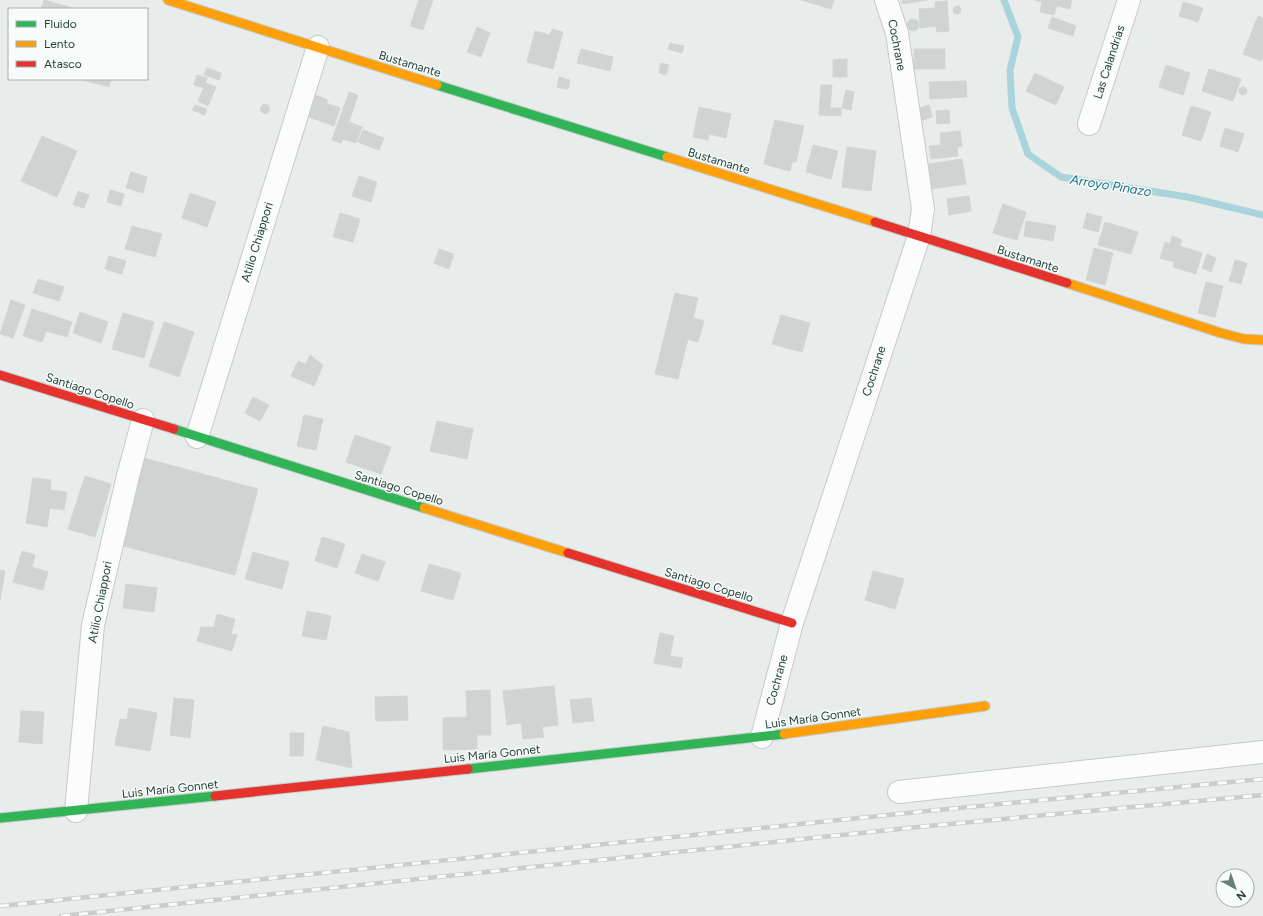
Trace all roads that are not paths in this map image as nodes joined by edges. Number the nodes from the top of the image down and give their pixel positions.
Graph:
1 (168, 0) edge
2 (886, 0) edge
3 (1129, 0) edge
4 (318, 47) junction
5 (1090, 124) dead end
6 (919, 236) junction
7 (1263, 340) edge
8 (0, 375) edge
9 (143, 420) junction
10 (197, 437) junction
11 (792, 623) junction
12 (985, 706) dead end
13 (762, 737) junction
14 (1263, 752) edge
15 (899, 792) dead end
16 (76, 811) junction
17 (0, 818) edge

1 - 4 street, Bustamante
2 - 6 street, Cochrane
3 - 5 street, Las Calandrias
4 - 6 street, Bustamante
4 - 10 street, Atilio Chiappori
6 - 7 street, Bustamante
6 - 11 street, Cochrane
8 - 9 street, Santiago Copello
9 - 10 street, Santiago Copello
9 - 16 street, Atilio Chiappori
10 - 11 street, Santiago Copello
11 - 13 street, Cochrane
12 - 13 street, Luis María Gonnet
13 - 16 street, Luis María Gonnet
14 - 15 street
16 - 17 street, Luis María Gonnet

